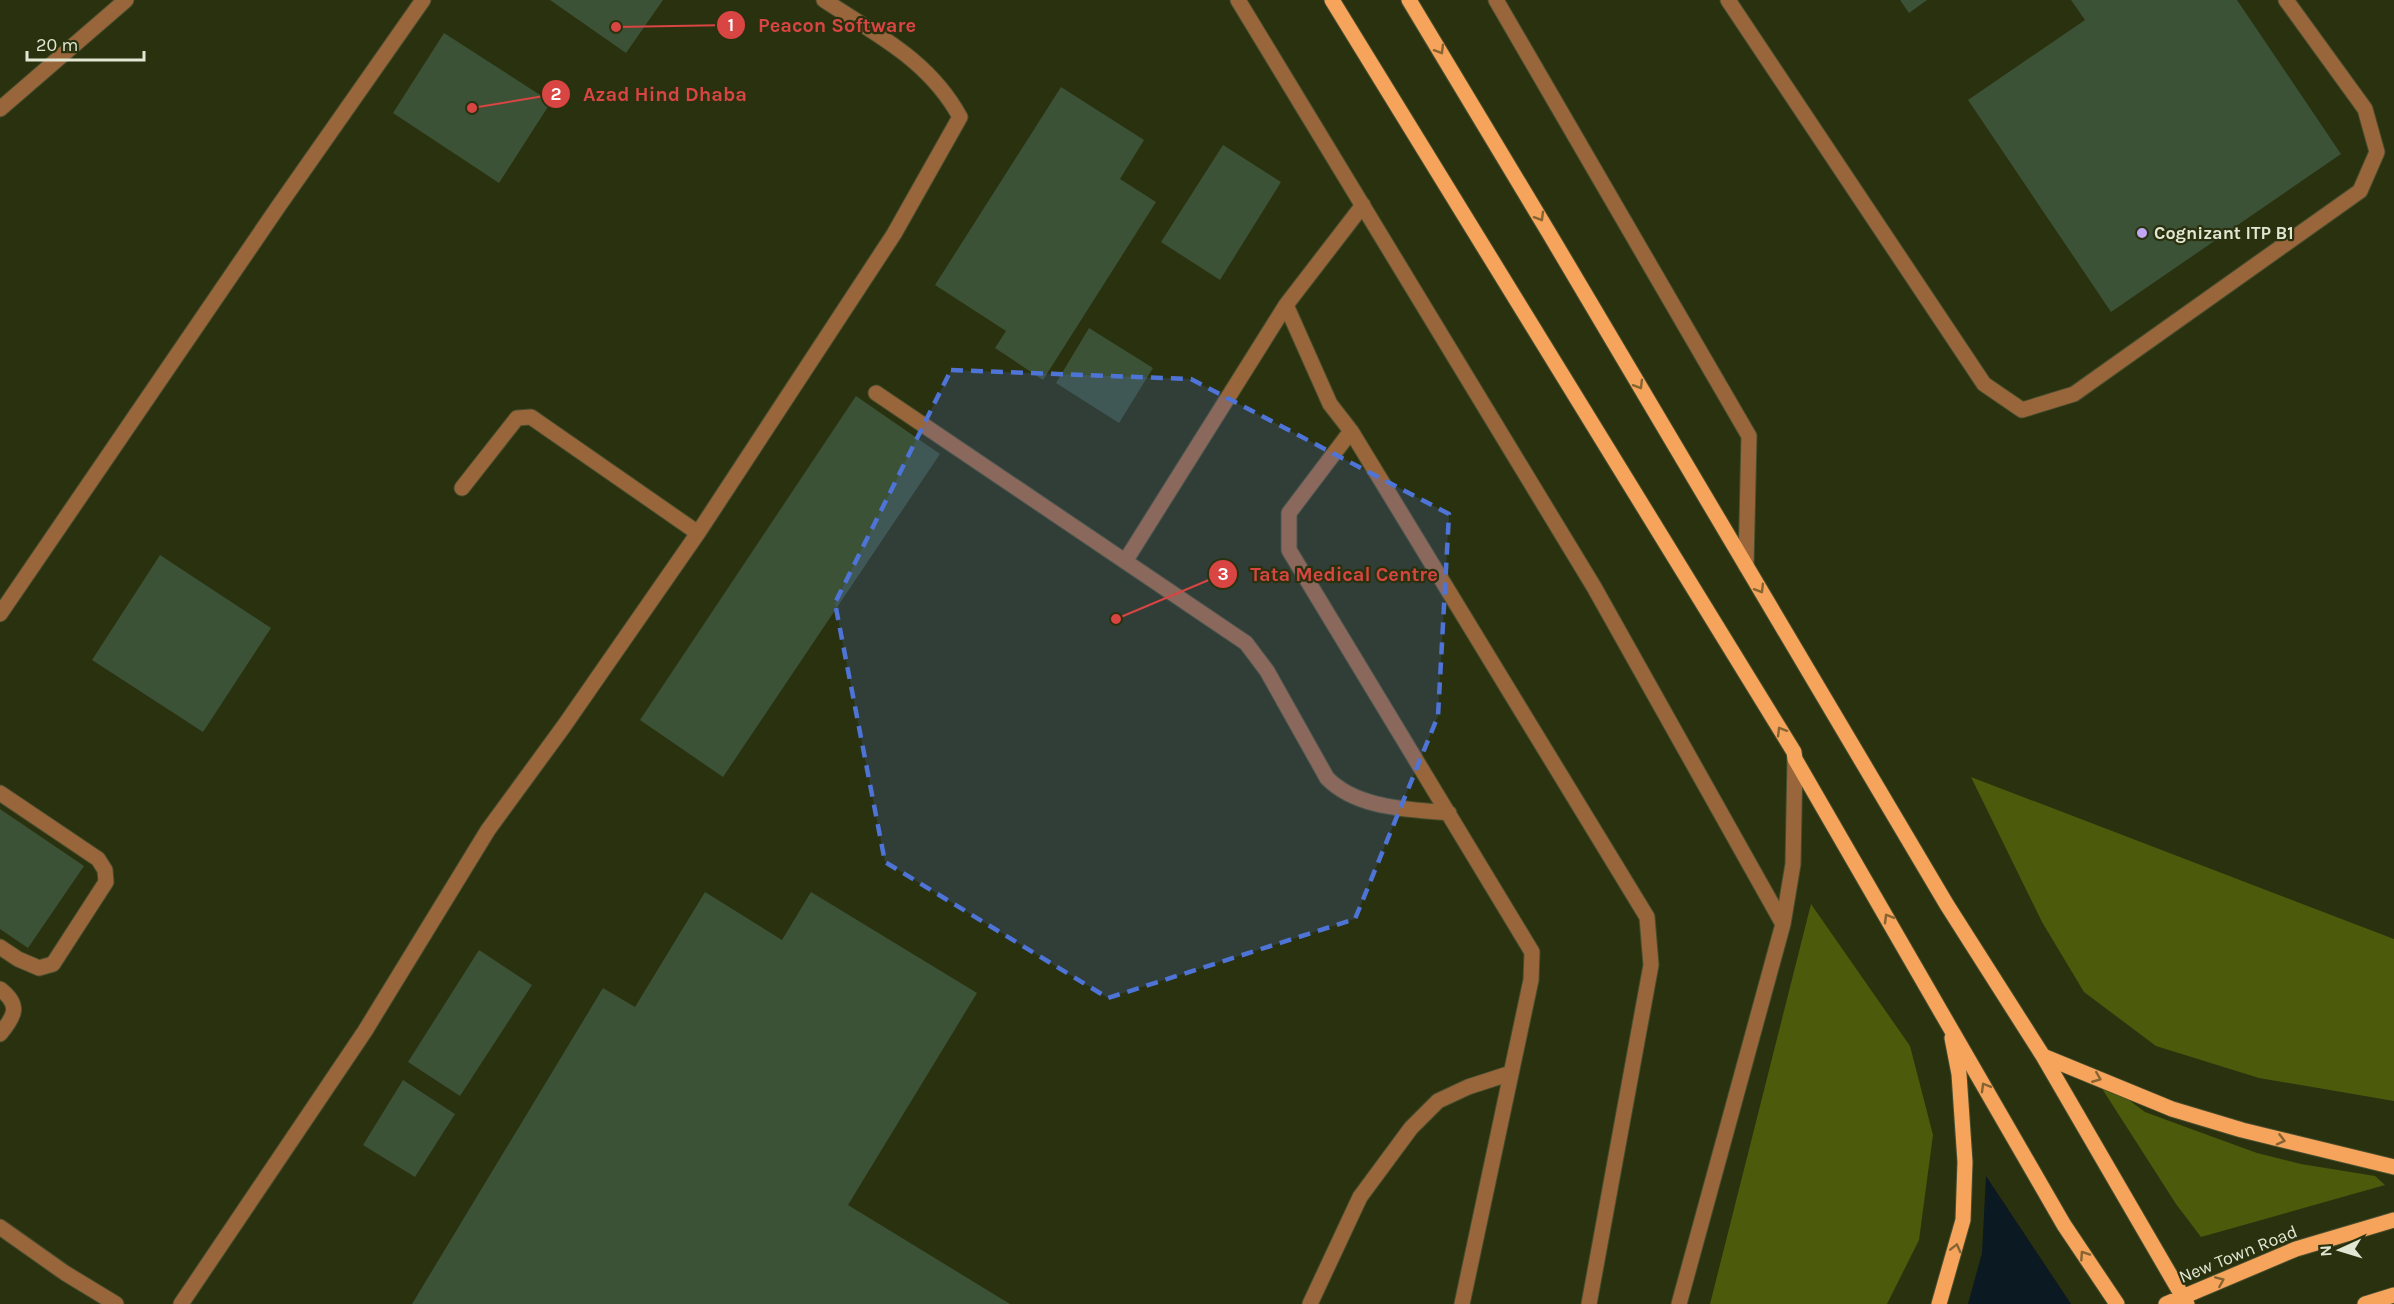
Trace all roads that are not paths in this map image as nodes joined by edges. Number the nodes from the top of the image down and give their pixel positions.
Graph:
1 (126, 0) edge
2 (423, 0) edge
3 (824, 0) edge
4 (1238, 0) edge
5 (1332, 0) edge
6 (1409, 0) edge
7 (1496, 0) edge
8 (1728, 0) edge
9 (2286, 0) edge
10 (0, 109) edge
11 (1362, 205) junction
12 (1286, 305) junction
13 (876, 393) dead end
14 (1351, 431) junction
15 (462, 488) dead end
16 (698, 533) junction
17 (1126, 560) junction
18 (1746, 566) junction
19 (0, 614) edge
20 (1795, 759) junction
21 (0, 793) edge
22 (1449, 813) junction
23 (1784, 924) junction
24 (0, 947) edge
25 (0, 989) edge
26 (1950, 1026) junction
27 (0, 1034) edge
28 (2043, 1056) junction
29 (1512, 1073) junction
30 (2394, 1167) edge
31 (2394, 1220) edge
32 (0, 1227) edge
33 (2394, 1295) edge
34 (2185, 1301) edge
35 (116, 1304) edge
36 (181, 1304) edge
37 (1310, 1304) edge
38 (1462, 1304) edge
39 (1589, 1304) edge
40 (1679, 1304) edge
41 (1939, 1304) edge
42 (2116, 1304) edge
43 (2166, 1304) edge
44 (2364, 1304) edge

1 - 10 street
2 - 19 street
3 - 16 street
4 - 11 street
20 -> 5 main road
6 -> 18 main road
7 - 18 street
8 - 9 street
11 - 12 street
11 - 23 street
12 - 14 street
12 - 17 street
13 - 17 street
14 - 22 street
14 - 39 street
15 - 16 street
16 - 36 street
17 - 22 street
18 -> 28 main road
20 - 23 street
26 -> 20 main road
21 - 24 street
22 - 29 street
23 - 40 street
25 - 27 street
41 -> 26 main road
42 -> 26 main road
28 -> 30 main road
28 - 34 main road
29 - 37 street
29 - 38 street
34 -> 31 main road, New Town Road
32 - 35 street
33 - 44 main road
34 - 43 main road, New Town Road

